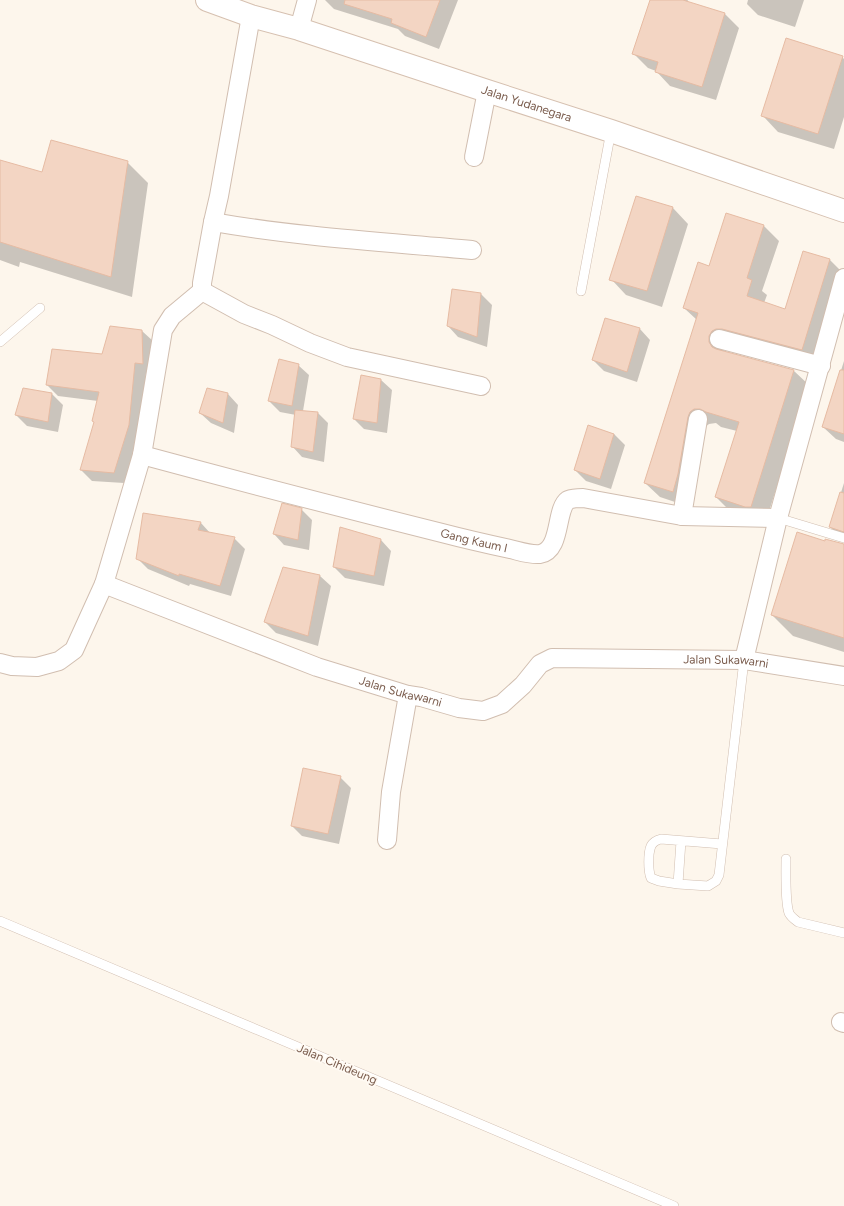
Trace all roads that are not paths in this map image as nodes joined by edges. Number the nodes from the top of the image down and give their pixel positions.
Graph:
1 (207, 0) edge
2 (307, 0) edge
3 (244, 9) edge
4 (299, 29) junction
5 (488, 91) junction
6 (611, 131) junction
7 (474, 157) dead end
8 (844, 211) edge
9 (212, 222) junction
10 (472, 250) dead end
11 (844, 278) edge
12 (202, 291) junction
13 (582, 291) dead end
14 (40, 308) dead end
15 (719, 339) dead end
16 (0, 342) edge
17 (821, 366) junction
18 (481, 386) dead end
19 (698, 419) dead end
20 (142, 455) junction
21 (682, 516) junction
22 (778, 518) junction
23 (844, 538) edge
24 (104, 584) junction
25 (744, 660) junction
26 (0, 663) edge
27 (844, 676) edge
28 (408, 696) junction
29 (387, 840) dead end
30 (681, 841) junction
31 (722, 844) junction
32 (786, 859) dead end
33 (678, 884) junction
34 (0, 921) edge
35 (844, 933) edge
36 (674, 1206) edge

1 - 3 main road, Jalan Yudanegara
2 - 4 street
3 - 4 main road, Jalan Yudanegara
3 - 9 street
4 - 5 main road, Jalan Yudanegara
5 - 6 main road, Jalan Yudanegara
5 - 7 street
6 - 8 main road, Jalan Yudanegara
6 - 13 lane
9 - 10 street
9 - 12 street
11 - 17 street
12 - 18 street
12 - 20 street
14 - 16 lane
15 - 17 street
17 - 22 street
19 - 21 street
20 - 21 street, Gang Kaum I
20 - 24 street
21 - 22 street, Gang Kaum I
22 - 23 lane
22 - 25 street
24 - 26 street
24 - 28 street, Jalan Sukawarni
25 - 27 street, Jalan Sukawarni
25 - 28 street, Jalan Sukawarni
25 - 31 lane
28 - 29 street
30 - 31 lane
30 - 33 lane
30 - 33 lane
31 - 33 lane
32 - 35 lane
34 - 36 lane, Jalan Cihideung

